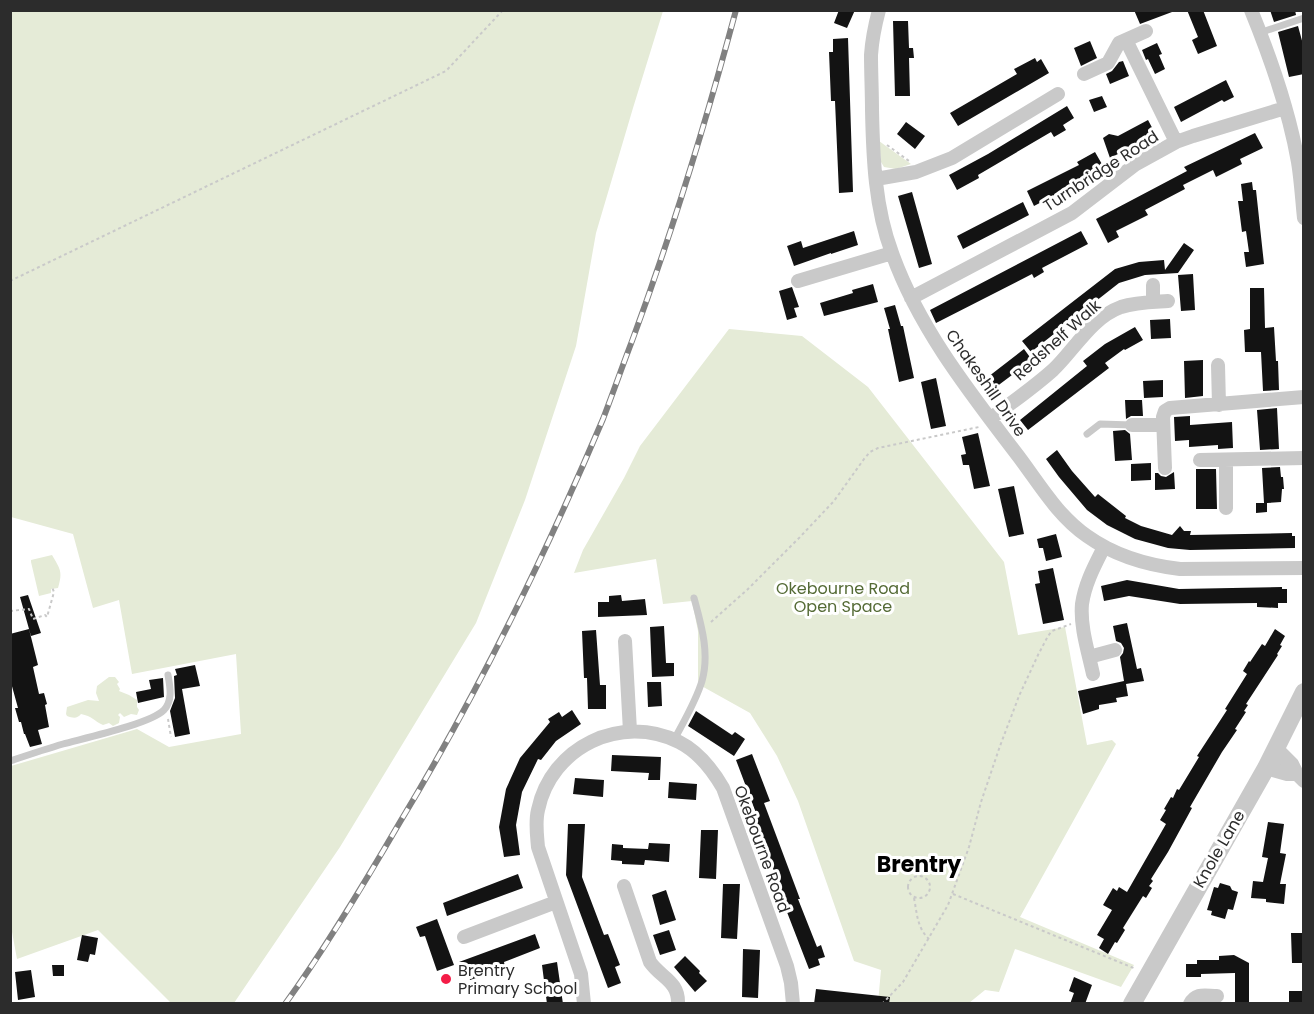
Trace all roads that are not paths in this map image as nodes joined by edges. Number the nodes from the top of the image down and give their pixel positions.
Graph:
1 (879, 10) edge
2 (1251, 10) edge
3 (1304, 18) edge
4 (1146, 31) dead end
5 (1259, 33) junction
6 (1126, 40) junction
7 (1083, 74) dead end
8 (1058, 94) dead end
9 (1286, 99) junction
10 (1176, 142) junction
11 (876, 179) junction
12 (1304, 218) edge
13 (892, 253) junction
14 (798, 281) dead end
15 (1153, 285) dead end
16 (911, 298) junction
17 (1168, 301) dead end
18 (1153, 302) junction
19 (1218, 365) dead end
20 (1304, 397) edge
21 (1220, 405) junction
22 (992, 421) junction
23 (1162, 424) junction
24 (1132, 425) joint
25 (1087, 434) dead end
26 (1304, 459) edge
27 (1200, 460) dead end
28 (1226, 460) junction
29 (1165, 468) dead end
30 (1226, 508) dead end
31 (1104, 547) junction
32 (1304, 568) edge
33 (694, 598) dead end
34 (625, 641) dead end
35 (1115, 651) dead end
36 (1089, 657) junction
37 (1092, 674) dead end
38 (168, 675) dead end
39 (1304, 692) edge
40 (630, 731) junction
41 (674, 740) junction
42 (1276, 748) junction
43 (10, 761) edge
44 (1266, 768) junction
45 (1296, 775) edge
46 (624, 886) dead end
47 (556, 902) junction
48 (464, 937) dead end
49 (1218, 996) dead end
50 (584, 1004) edge
51 (678, 1004) edge
52 (793, 1004) edge
53 (1132, 1004) edge
54 (1190, 1004) edge

1 - 11 street, Chakeshill Drive
2 - 5 street
3 - 5 lane
4 - 6 street
5 - 9 street
6 - 7 street
6 - 10 street
8 - 11 street
9 - 10 street, Turnbridge Road
9 - 12 street
10 - 16 street, Turnbridge Road
11 - 13 street, Chakeshill Drive
13 - 14 street
13 - 16 street, Chakeshill Drive
15 - 18 street
16 - 22 street, Chakeshill Drive
17 - 18 street, Redshelf Walk
18 - 22 street, Redshelf Walk
19 - 21 street
20 - 21 street
21 - 23 street
22 - 31 street, Chakeshill Drive
23 - 24 street
23 - 29 street
24 - 25 lane
26 - 28 street
27 - 28 street
28 - 30 street
31 - 32 street, Chakeshill Drive
31 - 36 street
33 - 41 lane
34 - 40 street
35 - 36 street
36 - 37 street
38 - 43 lane
39 - 42 street, Knole Lane
40 - 41 street, Okebourne Road
40 - 47 street, Okebourne Road
41 - 52 street, Okebourne Road
42 - 44 street, Knole Lane
42 - 45 street
44 - 45 street
44 - 53 street, Knole Lane
46 - 51 street
47 - 48 street
47 - 50 street, Okebourne Road
49 - 54 street

